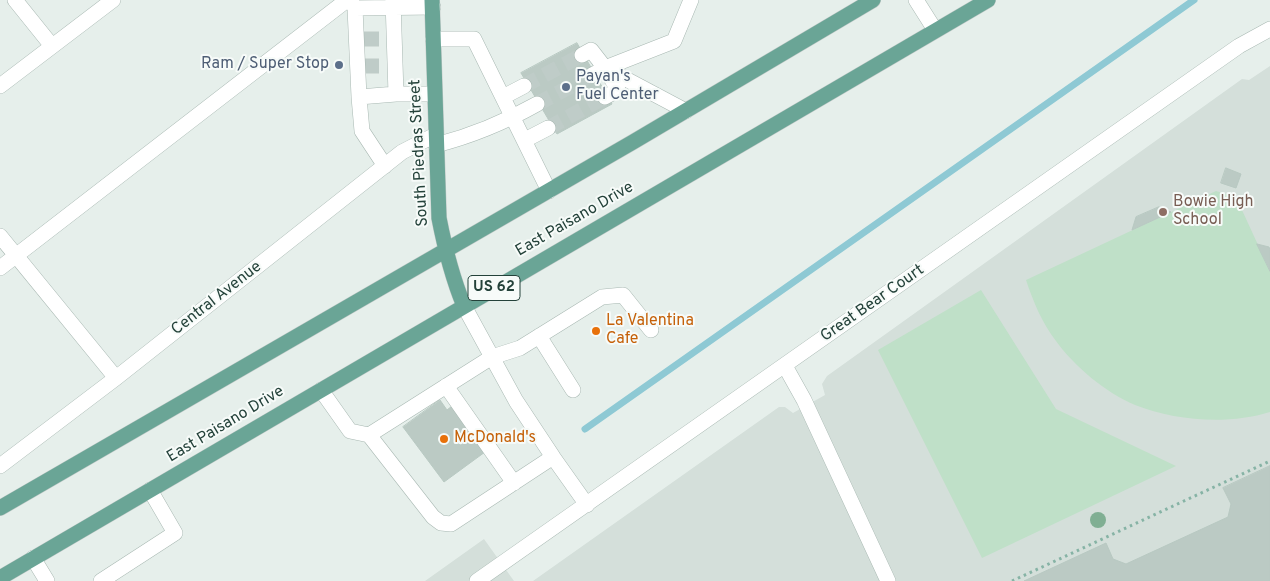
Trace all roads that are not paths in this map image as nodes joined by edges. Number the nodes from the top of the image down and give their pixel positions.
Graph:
1 (15, 0) edge
2 (113, 0) edge
3 (691, 0) edge
4 (873, 0) edge
5 (916, 0) edge
6 (988, 0) edge
7 (351, 3) edge
8 (433, 3) edge
9 (393, 4) edge
10 (1270, 29) edge
11 (935, 30) junction
12 (433, 38) junction
13 (52, 46) junction
14 (582, 55) dead end
15 (598, 71) junction
16 (0, 86) edge
17 (524, 86) tunnel mouth
18 (396, 94) junction
19 (434, 94) junction
20 (359, 97) junction
21 (503, 97) junction
22 (605, 97) tunnel mouth
23 (537, 104) tunnel mouth
24 (686, 111) junction
25 (513, 117) junction
26 (548, 128) tunnel mouth
27 (436, 140) junction
28 (525, 140) junction
29 (385, 166) junction
30 (549, 190) junction
31 (0, 236) edge
32 (445, 250) junction
33 (16, 255) junction
34 (0, 268) edge
35 (464, 306) junction
36 (651, 330) dead end
37 (539, 336) junction
38 (492, 357) junction
39 (784, 366) junction
40 (116, 378) junction
41 (446, 386) junction
42 (321, 390) junction
43 (573, 390) dead end
44 (369, 435) junction
45 (553, 457) junction
46 (0, 466) edge
47 (514, 483) junction
48 (150, 490) junction
49 (587, 505) junction
50 (0, 508) edge
51 (33, 558) junction
52 (0, 578) edge
53 (48, 581) edge
54 (102, 581) edge
55 (477, 581) edge
56 (888, 581) edge

1 - 13 street
2 - 13 street
3 - 15 street
4 - 24 main road
5 - 11 street
6 - 11 main road, East Paisano Drive / US 62
7 - 9 street
7 - 20 street
7 - 33 street
8 - 9 street
8 - 12 main road, South Piedras Street
9 - 18 street
10 - 39 street, Great Bear Court
11 - 35 main road, East Paisano Drive / US 62
12 - 19 main road, South Piedras Street
12 - 21 street
13 - 16 street
14 - 15 street
15 - 22 street
15 - 24 street
17 - 21 street
18 - 19 street
18 - 20 street
19 - 27 main road, South Piedras Street
20 - 29 street
21 - 25 street
23 - 25 street, Central Avenue
24 - 30 main road
25 - 27 street, Central Avenue
25 - 28 street
26 - 28 street
27 - 29 street, Central Avenue
27 - 32 main road, South Piedras Street
28 - 30 street
29 - 40 street, Central Avenue
30 - 32 main road
31 - 33 street
32 - 35 main road, South Piedras Street
32 - 50 main road
33 - 34 street
33 - 40 street
35 - 38 street, South Piedras Street
35 - 42 main road, East Paisano Drive / US 62
36 - 37 street
37 - 38 street
37 - 43 street
38 - 41 street
38 - 45 street, South Piedras Street
39 - 49 street, Great Bear Court
39 - 56 street
40 - 46 street, Central Avenue
41 - 44 street
41 - 47 street
42 - 44 street
42 - 48 main road, East Paisano Drive / US 62
44 - 47 street
45 - 47 street
45 - 49 street, South Piedras Street
48 - 51 main road, East Paisano Drive / US 62
48 - 54 street
49 - 55 street, Great Bear Court
51 - 52 main road, East Paisano Drive / US 62
51 - 53 street

